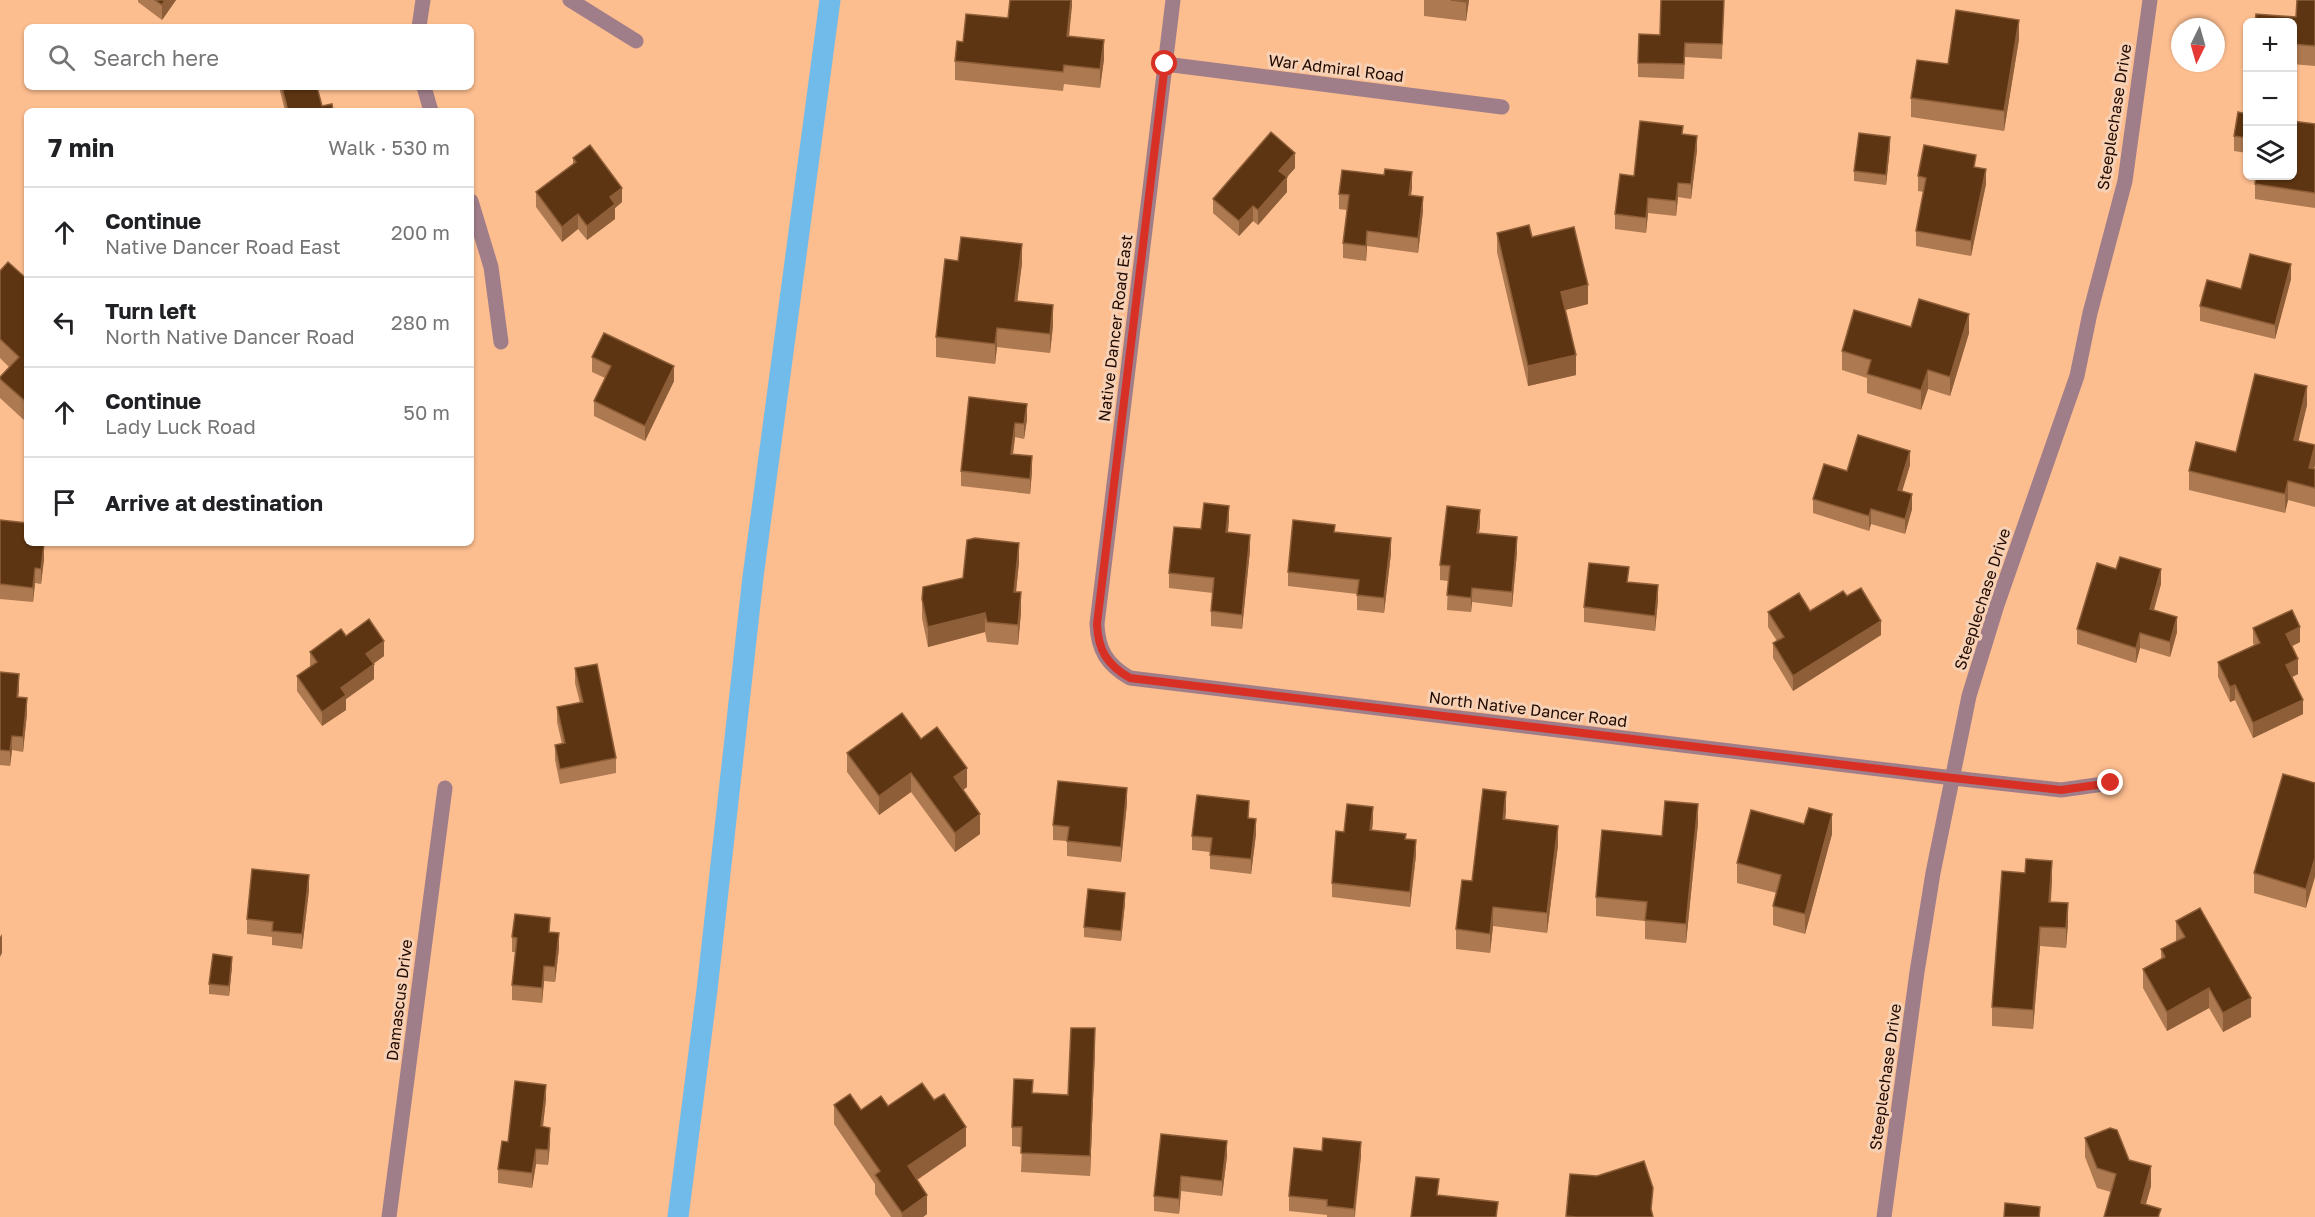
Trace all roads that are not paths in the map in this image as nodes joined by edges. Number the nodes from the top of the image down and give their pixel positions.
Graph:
1 (423, 0) edge
2 (570, 0) edge
3 (1173, 0) edge
4 (2150, 0) edge
5 (420, 24) edge
6 (636, 42) dead end
7 (1165, 64) junction
8 (425, 90) edge
9 (1502, 107) dead end
10 (430, 108) edge
11 (474, 210) edge
12 (501, 342) dead end
13 (1106, 659) joint
14 (1953, 778) junction
15 (2111, 783) dead end
16 (445, 788) dead end
17 (389, 1217) edge
18 (1884, 1217) edge

1 - 5 street
2 - 6 street
3 - 7 street, Native Dancer Road East
4 - 14 street, Steeplechase Drive
7 - 9 street, War Admiral Road
7 - 13 street, Native Dancer Road East
8 - 10 street
11 - 12 street
13 - 14 street, North Native Dancer Road
14 - 15 street, North Native Dancer Road
14 - 18 street, Steeplechase Drive
16 - 17 street, Damascus Drive

